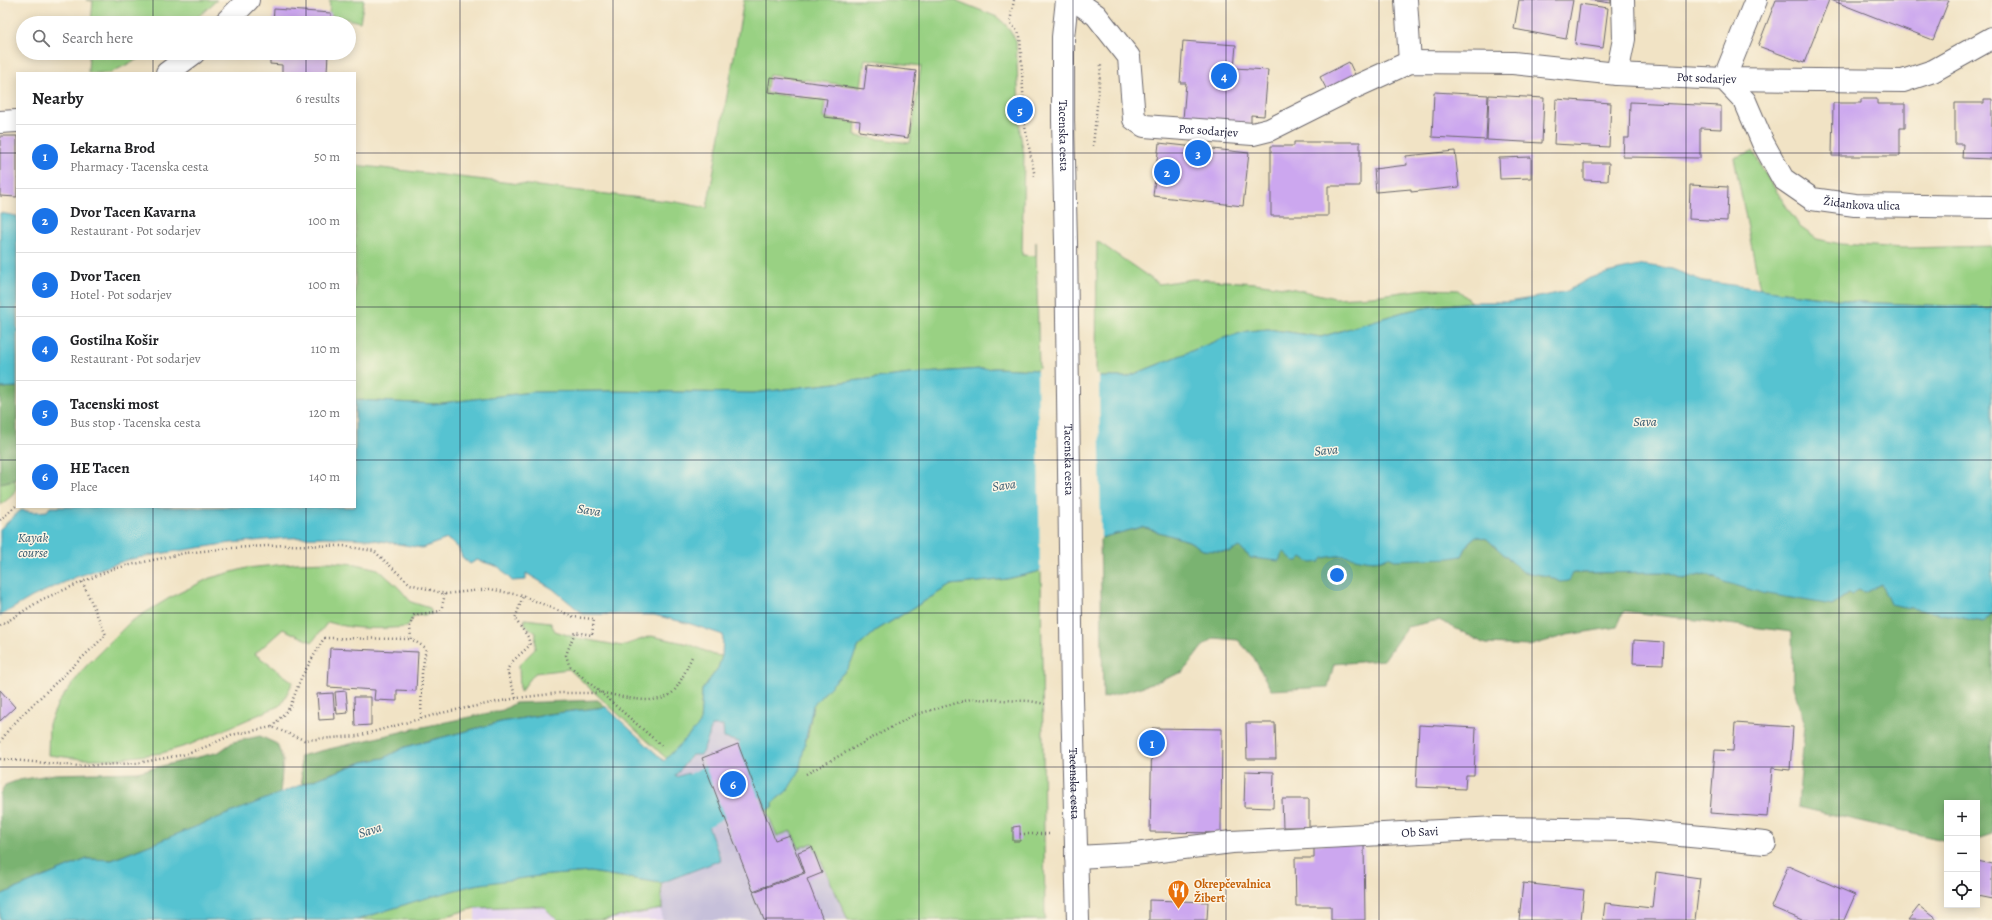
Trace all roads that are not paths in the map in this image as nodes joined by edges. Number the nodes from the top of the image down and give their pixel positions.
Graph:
1 (248, 0) edge
2 (1067, 0) edge
3 (1074, 0) edge
4 (1406, 0) edge
5 (1623, 0) edge
6 (1756, 0) edge
7 (232, 16) edge
8 (1992, 38) edge
9 (185, 60) edge
10 (1410, 62) junction
11 (168, 72) edge
12 (1617, 74) junction
13 (1724, 79) junction
14 (16, 121) edge
15 (0, 122) edge
16 (1992, 207) edge
17 (1765, 843) dead end
18 (1076, 857) junction
19 (1078, 920) edge

1 - 7 street
2 - 18 street, Tacenska cesta
3 - 10 street, Pot sodarjev
4 - 10 street
5 - 12 street
6 - 13 street
8 - 13 street, Pot sodarjev
9 - 11 street
10 - 12 street, Pot sodarjev
12 - 13 street, Pot sodarjev
13 - 16 street, Židankova ulica
14 - 15 street
17 - 18 street, Ob Savi
18 - 19 street, Tacenska cesta

